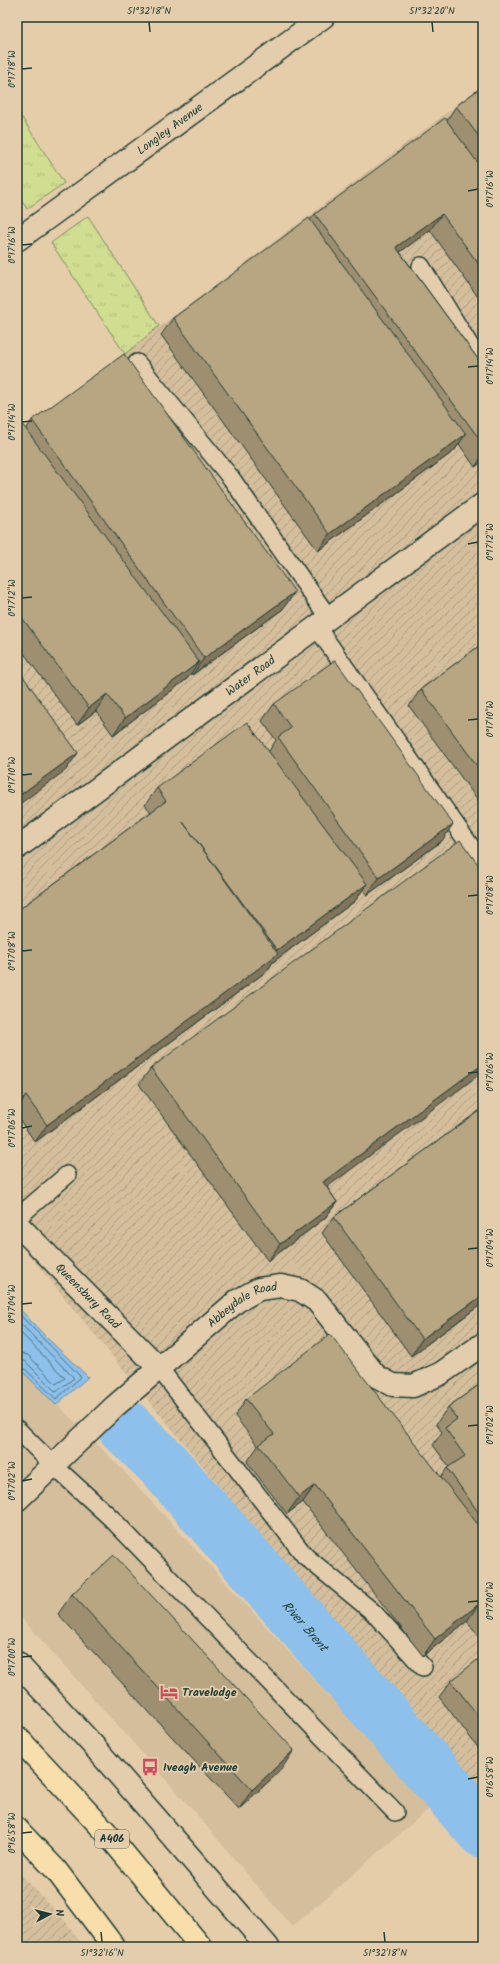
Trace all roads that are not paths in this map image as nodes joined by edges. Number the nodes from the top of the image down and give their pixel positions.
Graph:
1 (324, 17) edge
2 (17, 240) edge
3 (421, 266) dead end
4 (137, 363) dead end
5 (483, 367) edge
6 (483, 504) edge
7 (322, 622) junction
8 (17, 848) edge
9 (483, 864) edge
10 (67, 1175) dead end
11 (17, 1218) edge
12 (17, 1224) edge
13 (482, 1347) edge
14 (159, 1368) junction
15 (17, 1428) edge
16 (54, 1466) junction
17 (17, 1500) edge
18 (17, 1664) edge
19 (423, 1667) dead end
20 (17, 1737) edge
21 (395, 1812) dead end
22 (17, 1829) edge
23 (114, 1947) edge
24 (202, 1947) edge
25 (268, 1947) edge

1 - 2 street, Longley Avenue
3 - 5 lane
4 - 7 lane
6 - 7 street, Water Road
7 - 8 street, Water Road
7 - 9 lane
10 - 11 lane
12 - 14 street, Queensbury Road
13 - 14 street, Abbeydale Road
14 - 16 street, Abbeydale Road
14 - 19 lane
15 - 16 lane
16 - 17 street, Abbeydale Road
16 - 21 lane
18 - 25 street
20 - 24 highway, A406
22 - 23 highway

